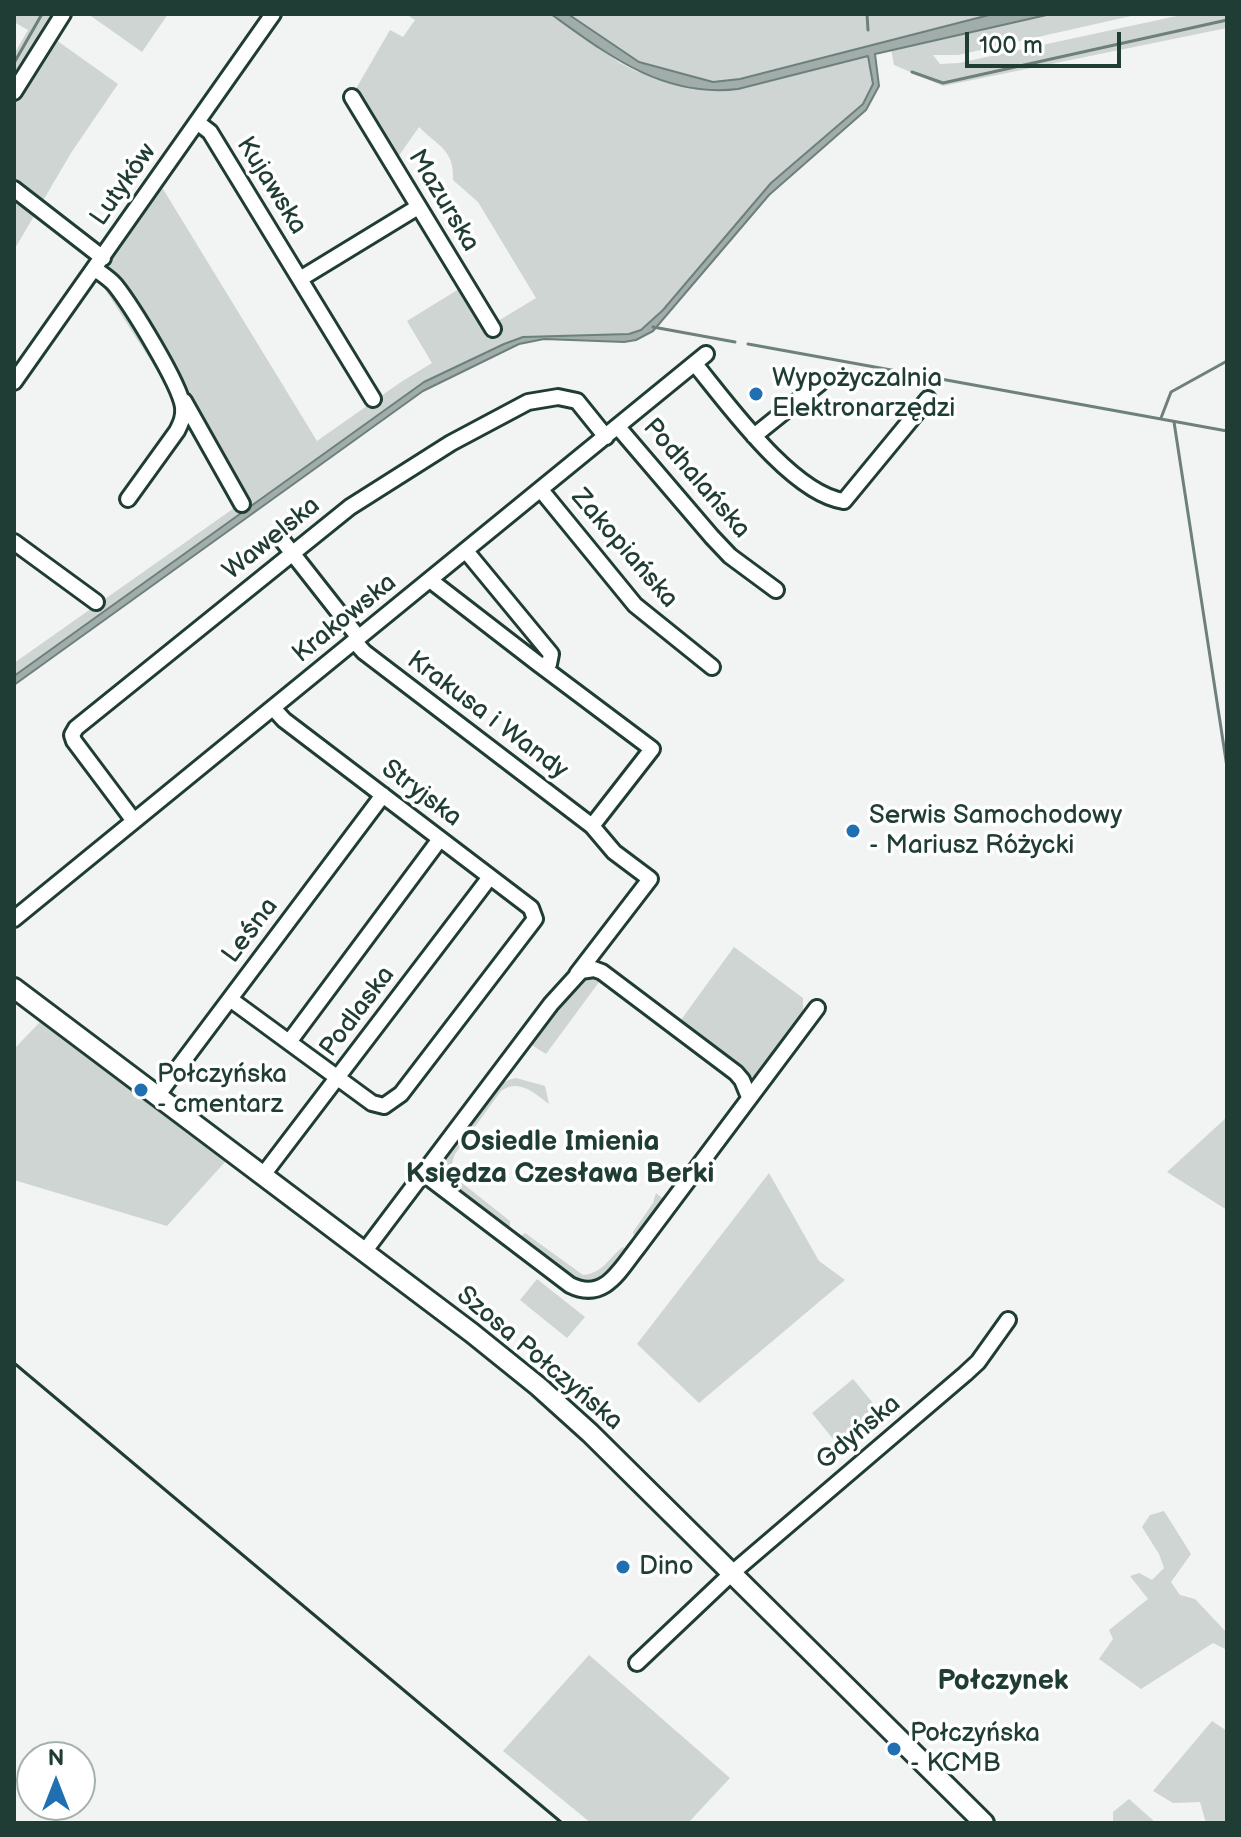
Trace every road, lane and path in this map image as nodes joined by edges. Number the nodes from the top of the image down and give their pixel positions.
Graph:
1 (63, 14) edge
2 (273, 14) edge
3 (14, 92) edge
4 (352, 97) dead end
5 (197, 122) junction
6 (14, 189) edge
7 (418, 207) junction
8 (99, 264) junction
9 (300, 279) junction
10 (493, 329) dead end
11 (14, 382) edge
12 (820, 383) dead end
13 (179, 394) junction
14 (373, 399) dead end
15 (928, 399) dead end
16 (618, 427) junction
17 (754, 436) junction
18 (606, 437) junction
19 (541, 490) junction
20 (128, 499) dead end
21 (242, 504) dead end
22 (282, 540) dead end
23 (14, 542) edge
24 (466, 551) junction
25 (292, 554) junction
26 (430, 580) junction
27 (776, 590) dead end
28 (96, 602) dead end
29 (357, 640) junction
30 (540, 665) junction
31 (712, 667) dead end
32 (273, 708) junction
33 (383, 795) junction
34 (134, 821) junction
35 (592, 826) junction
36 (440, 839) junction
37 (490, 877) junction
38 (14, 919) edge
39 (576, 975) junction
40 (14, 988) edge
41 (230, 999) junction
42 (817, 1008) dead end
43 (289, 1042) junction
44 (337, 1079) junction
45 (157, 1096) junction
46 (749, 1097) junction
47 (424, 1174) junction
48 (263, 1175) junction
49 (364, 1252) junction
50 (1008, 1320) dead end
51 (732, 1573) junction
52 (637, 1663) dead end
53 (984, 1823) edge

1 - 3 street
2 - 5 street, Lutyków
4 - 7 street, Mazurska
5 - 8 street, Lutyków
5 - 9 street, Kujawska
6 - 8 street
7 - 9 street
7 - 10 street, Mazurska
8 - 11 street, Lutyków
8 - 13 street
9 - 14 street, Kujawska
12 - 17 street
13 - 20 street
13 - 21 street
15 - 17 street
16 - 17 street, Krakowska
16 - 18 street, Krakowska
16 - 27 street, Podhalańska
18 - 19 street, Krakowska
18 - 25 street, Wawelska
19 - 24 street, Krakowska
19 - 31 street, Zakopiańska
22 - 25 street, Krakusa i Wandy
23 - 28 street
24 - 26 street, Krakowska
24 - 30 street
25 - 29 street, Krakusa i Wandy
25 - 34 street, Wawelska
26 - 29 street, Krakowska
26 - 30 street
29 - 32 street, Krakowska
29 - 35 street, Krakusa i Wandy
30 - 35 street
32 - 33 street, Stryjska
32 - 34 street, Krakowska
33 - 36 street, Stryjska
33 - 41 street, Leśna
34 - 38 street, Krakowska
35 - 39 street, Krakusa i Wandy
36 - 37 street, Stryjska
36 - 43 street
37 - 44 street, Podlaska
37 - 44 street, Stryjska
39 - 46 street
39 - 47 street
40 - 45 main road, Szosa Połczyńska
41 - 43 street
41 - 45 street, Leśna
42 - 46 street
43 - 44 street
44 - 48 street, Podlaska
45 - 48 main road, Szosa Połczyńska
46 - 47 street
47 - 49 street
48 - 49 main road, Szosa Połczyńska
49 - 51 main road, Szosa Połczyńska
50 - 51 street, Gdyńska
51 - 52 street, Gdyńska
51 - 53 main road, Szosa Połczyńska

